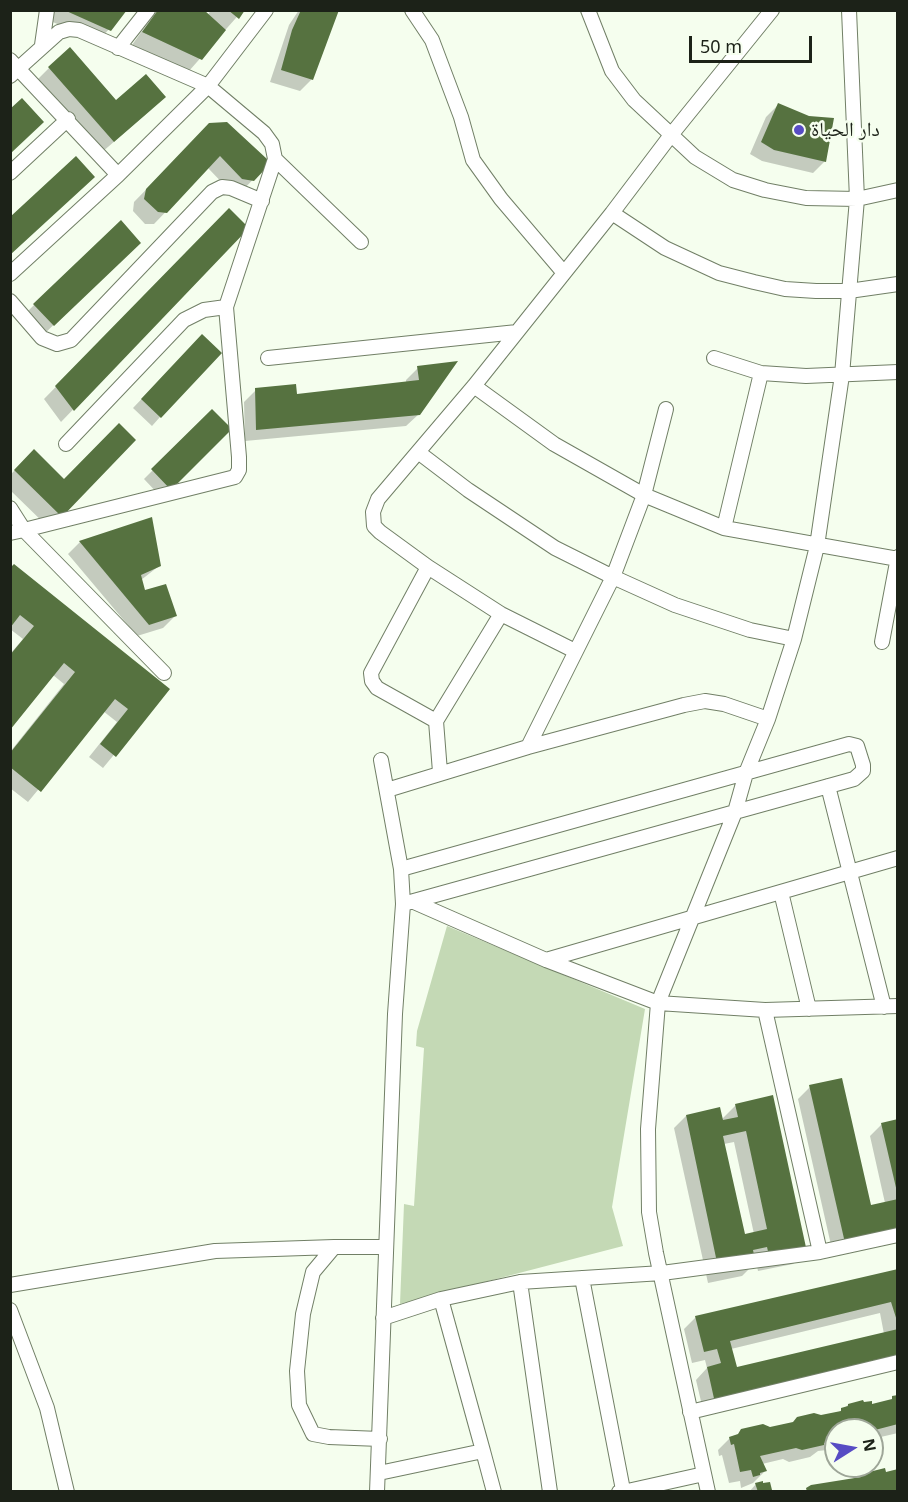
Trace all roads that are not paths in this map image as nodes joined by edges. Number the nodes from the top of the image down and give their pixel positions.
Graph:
1 (47, 10) edge
2 (148, 10) edge
3 (266, 10) edge
4 (412, 10) edge
5 (588, 10) edge
6 (772, 10) edge
7 (849, 10) edge
8 (42, 45) junction
9 (118, 48) junction
10 (13, 68) edge
11 (208, 86) junction
12 (68, 119) junction
13 (671, 135) junction
14 (274, 159) junction
15 (10, 173) edge
16 (118, 175) junction
17 (897, 190) edge
18 (857, 199) junction
19 (262, 201) junction
20 (612, 213) junction
21 (361, 242) dead end
22 (564, 273) junction
23 (10, 274) edge
24 (897, 284) edge
25 (849, 291) junction
26 (10, 302) edge
27 (226, 307) junction
28 (517, 332) junction
29 (268, 358) dead end
30 (714, 358) dead end
31 (897, 372) edge
32 (761, 373) junction
33 (842, 375) junction
34 (474, 386) junction
35 (666, 409) dead end
36 (66, 444) dead end
37 (418, 452) junction
38 (644, 495) junction
39 (10, 508) edge
40 (724, 528) junction
41 (17, 531) edge
42 (817, 546) junction
43 (897, 558) edge
44 (428, 567) junction
45 (613, 578) junction
46 (501, 614) junction
47 (794, 639) junction
48 (882, 642) dead end
49 (575, 651) junction
50 (164, 673) dead end
51 (768, 718) junction
52 (436, 721) junction
53 (528, 747) junction
54 (381, 760) dead end
55 (440, 772) junction
56 (746, 773) junction
57 (828, 786) junction
58 (387, 790) junction
59 (735, 812) junction
60 (897, 858) edge
61 (401, 869) junction
62 (848, 873) junction
63 (781, 892) junction
64 (409, 903) junction
65 (691, 917) junction
66 (546, 960) junction
67 (658, 1003) junction
68 (894, 1007) edge
69 (765, 1010) junction
70 (809, 1010) junction
71 (897, 1235) edge
72 (334, 1247) junction
73 (386, 1247) junction
74 (820, 1252) junction
75 (662, 1273) junction
76 (582, 1278) junction
77 (519, 1282) junction
78 (10, 1285) edge
79 (441, 1299) junction
80 (10, 1310) edge
81 (383, 1318) junction
82 (897, 1362) edge
83 (690, 1412) junction
84 (380, 1439) junction
85 (483, 1451) junction
86 (379, 1473) junction
87 (704, 1474) junction
88 (67, 1491) edge
89 (376, 1491) edge
90 (494, 1491) edge
91 (550, 1491) edge
92 (622, 1491) edge
93 (708, 1491) edge

1 - 8 street
2 - 9 street
3 - 11 street
4 - 22 street
5 - 13 street
6 - 13 street
7 - 18 street
8 - 9 street
8 - 10 street
9 - 11 street
10 - 12 street
11 - 14 street
11 - 16 street
12 - 15 street
12 - 16 street
13 - 18 street
13 - 20 street
14 - 19 street
14 - 21 street
16 - 23 street
17 - 18 street
18 - 25 street
19 - 26 street
19 - 27 street
20 - 22 street
20 - 25 street
22 - 28 street
24 - 25 street
25 - 33 street
27 - 36 street
27 - 41 street
28 - 29 street
28 - 34 street
30 - 32 street
31 - 33 street
32 - 33 street
32 - 40 street
33 - 42 street
34 - 37 street
34 - 38 street
35 - 38 street
37 - 44 street
37 - 45 street
38 - 40 street
38 - 45 street
39 - 41 street
40 - 42 street
41 - 50 street
42 - 43 street
42 - 47 street
43 - 48 street
44 - 46 street
44 - 52 street
45 - 47 street
45 - 49 street
46 - 49 street
46 - 52 street
47 - 51 street
49 - 53 street
51 - 53 street
51 - 56 street
52 - 55 street
53 - 55 street
54 - 58 street
55 - 58 street
56 - 57 street
56 - 59 street
56 - 61 street
57 - 59 street
57 - 62 street
58 - 61 street
59 - 64 street
59 - 65 street
60 - 62 street
61 - 64 street
62 - 63 street
62 - 68 street
63 - 65 street
63 - 70 street
64 - 66 street
64 - 73 street
65 - 66 street
65 - 67 street
66 - 67 street
67 - 69 street
67 - 75 street
68 - 70 street
69 - 70 street
69 - 74 street
71 - 74 street
72 - 73 street
72 - 78 street
72 - 84 street
73 - 81 street
74 - 75 street
75 - 76 street
75 - 83 street
76 - 77 street
76 - 92 street
77 - 79 street
77 - 91 street
79 - 81 street
79 - 85 street
80 - 88 street
81 - 84 street
82 - 83 street
83 - 87 street
84 - 86 street
85 - 86 street
85 - 90 street
86 - 89 street
87 - 92 street
87 - 93 street

